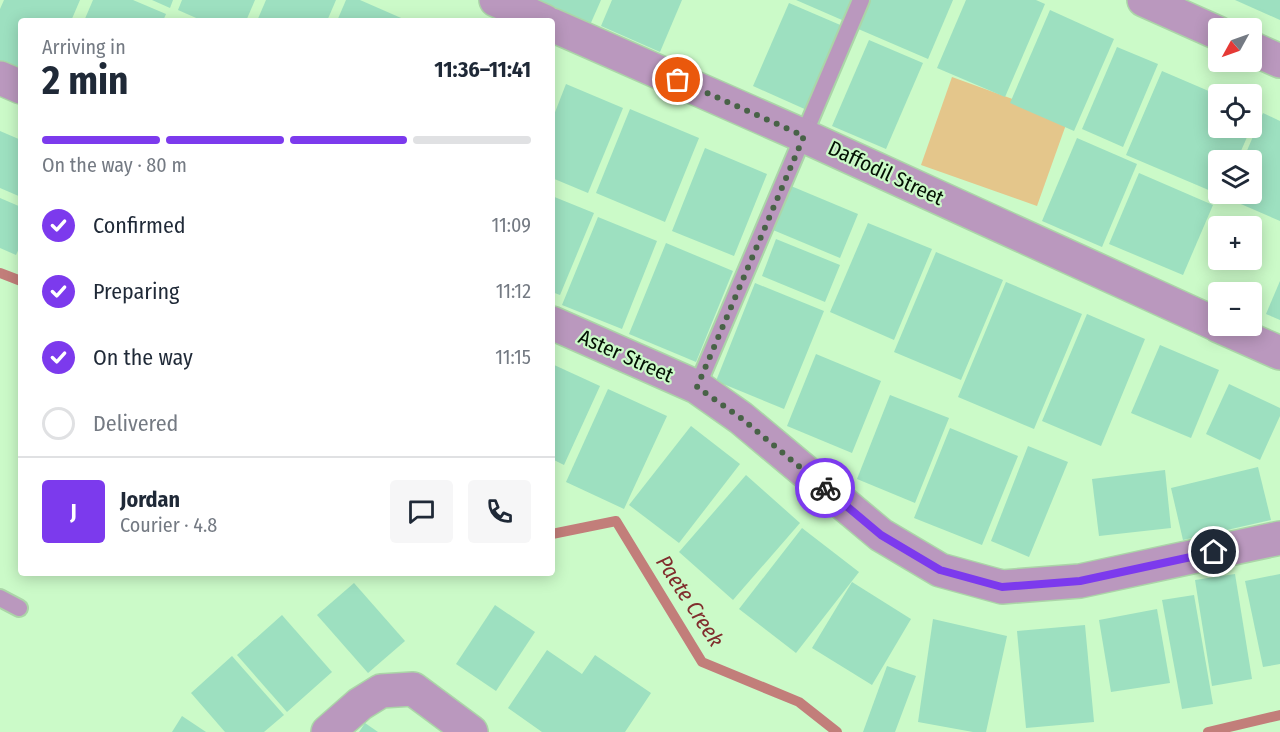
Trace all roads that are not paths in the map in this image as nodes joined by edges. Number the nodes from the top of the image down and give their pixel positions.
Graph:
1 (496, 0) edge
2 (861, 0) edge
3 (1144, 0) edge
4 (536, 18) edge
5 (555, 26) edge
6 (1208, 29) edge
7 (1262, 53) edge
8 (1280, 61) edge
9 (0, 78) edge
10 (18, 86) edge
11 (804, 136) junction
12 (1208, 320) edge
13 (555, 324) edge
14 (1242, 336) edge
15 (1280, 353) edge
16 (697, 387) junction
17 (1280, 538) edge
18 (0, 598) edge
19 (19, 608) dead end
20 (328, 732) edge
21 (471, 732) edge

1 - 4 street
2 - 11 lane
3 - 6 street
5 - 11 street, Daffodil Street
7 - 8 street
9 - 10 street
11 - 12 street, Daffodil Street
11 - 16 lane
13 - 16 street, Aster Street
14 - 15 street, Daffodil Street
16 - 17 street, Aster Street
18 - 19 lane
20 - 21 street

